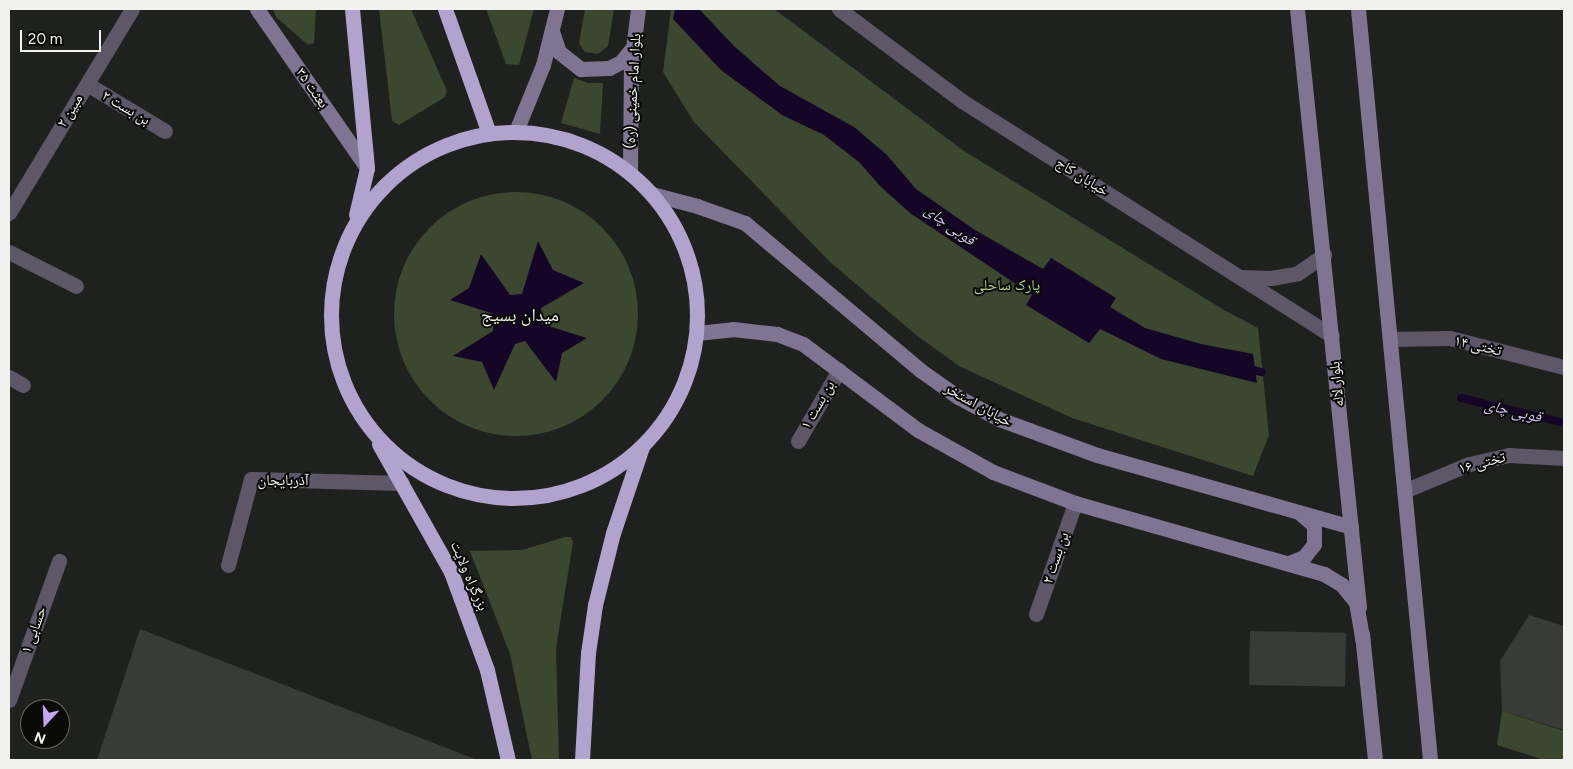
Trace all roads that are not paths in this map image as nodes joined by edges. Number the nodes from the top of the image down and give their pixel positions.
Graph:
1 (132, 9) edge
2 (257, 9) edge
3 (352, 9) edge
4 (445, 9) edge
5 (557, 9) edge
6 (638, 9) edge
7 (839, 9) edge
8 (1297, 9) edge
9 (1358, 9) edge
10 (552, 31) junction
11 (633, 47) junction
12 (87, 84) junction
13 (165, 131) dead end
14 (516, 131) junction
15 (489, 133) junction
16 (367, 168) junction
17 (630, 172) junction
18 (652, 194) junction
19 (9, 213) edge
20 (354, 224) junction
21 (9, 252) edge
22 (1324, 255) junction
23 (1242, 277) junction
24 (76, 286) dead end
25 (697, 333) junction
26 (1332, 336) junction
27 (1390, 339) junction
28 (1564, 367) edge
29 (839, 370) junction
30 (9, 377) edge
31 (23, 385) dead end
32 (364, 420) junction
33 (798, 440) dead end
34 (643, 445) junction
35 (1564, 458) edge
36 (402, 483) junction
37 (1404, 491) junction
38 (1075, 503) junction
39 (1299, 512) junction
40 (1351, 527) junction
41 (59, 560) dead end
42 (1289, 563) junction
43 (228, 565) dead end
44 (1036, 614) dead end
45 (1363, 643) junction
46 (9, 700) edge
47 (508, 760) edge
48 (582, 760) edge
49 (1375, 760) edge
50 (1430, 760) edge

1 - 12 street, مبین ۲
2 - 16 street, بعثت ۳۵
3 - 16 highway
4 - 15 highway
5 - 10 street
6 - 11 street, بلوار امام خمینی (ره)
7 - 23 street, خیابان کاج
8 - 22 street, بلوار لاله
9 - 27 street
10 - 11 street
10 - 14 street
11 - 17 street, بلوار امام خمینی (ره)
12 - 13 street, بن بست ۲
12 - 19 street, مبین ۲
14 - 15 highway
14 - 17 highway
15 - 20 highway
16 - 20 highway
17 - 18 highway
18 - 25 highway
18 - 39 street, خیابان استخر
20 - 32 highway
21 - 24 street
22 - 23 street
22 - 26 street, بلوار لاله
23 - 26 street, خیابان کاج
25 - 29 street
25 - 34 highway
26 - 40 street, بلوار لاله
27 - 28 street, تختی ۱۴
27 - 37 street
29 - 33 street, بن بست ۱
29 - 38 street
30 - 31 street
32 - 34 highway
32 - 36 highway, بزرگراه ولایت
34 - 48 highway
35 - 37 street, تختی ۱۶
36 - 43 street, آذربایجان
36 - 47 highway, بزرگراه ولایت
37 - 50 street
38 - 42 street
38 - 44 street, بن بست ۲
39 - 40 street, خیابان استخر
39 - 42 street
40 - 45 street, بلوار لاله
41 - 46 street, حسابی ۱
42 - 45 street
45 - 49 street, بلوار لاله

